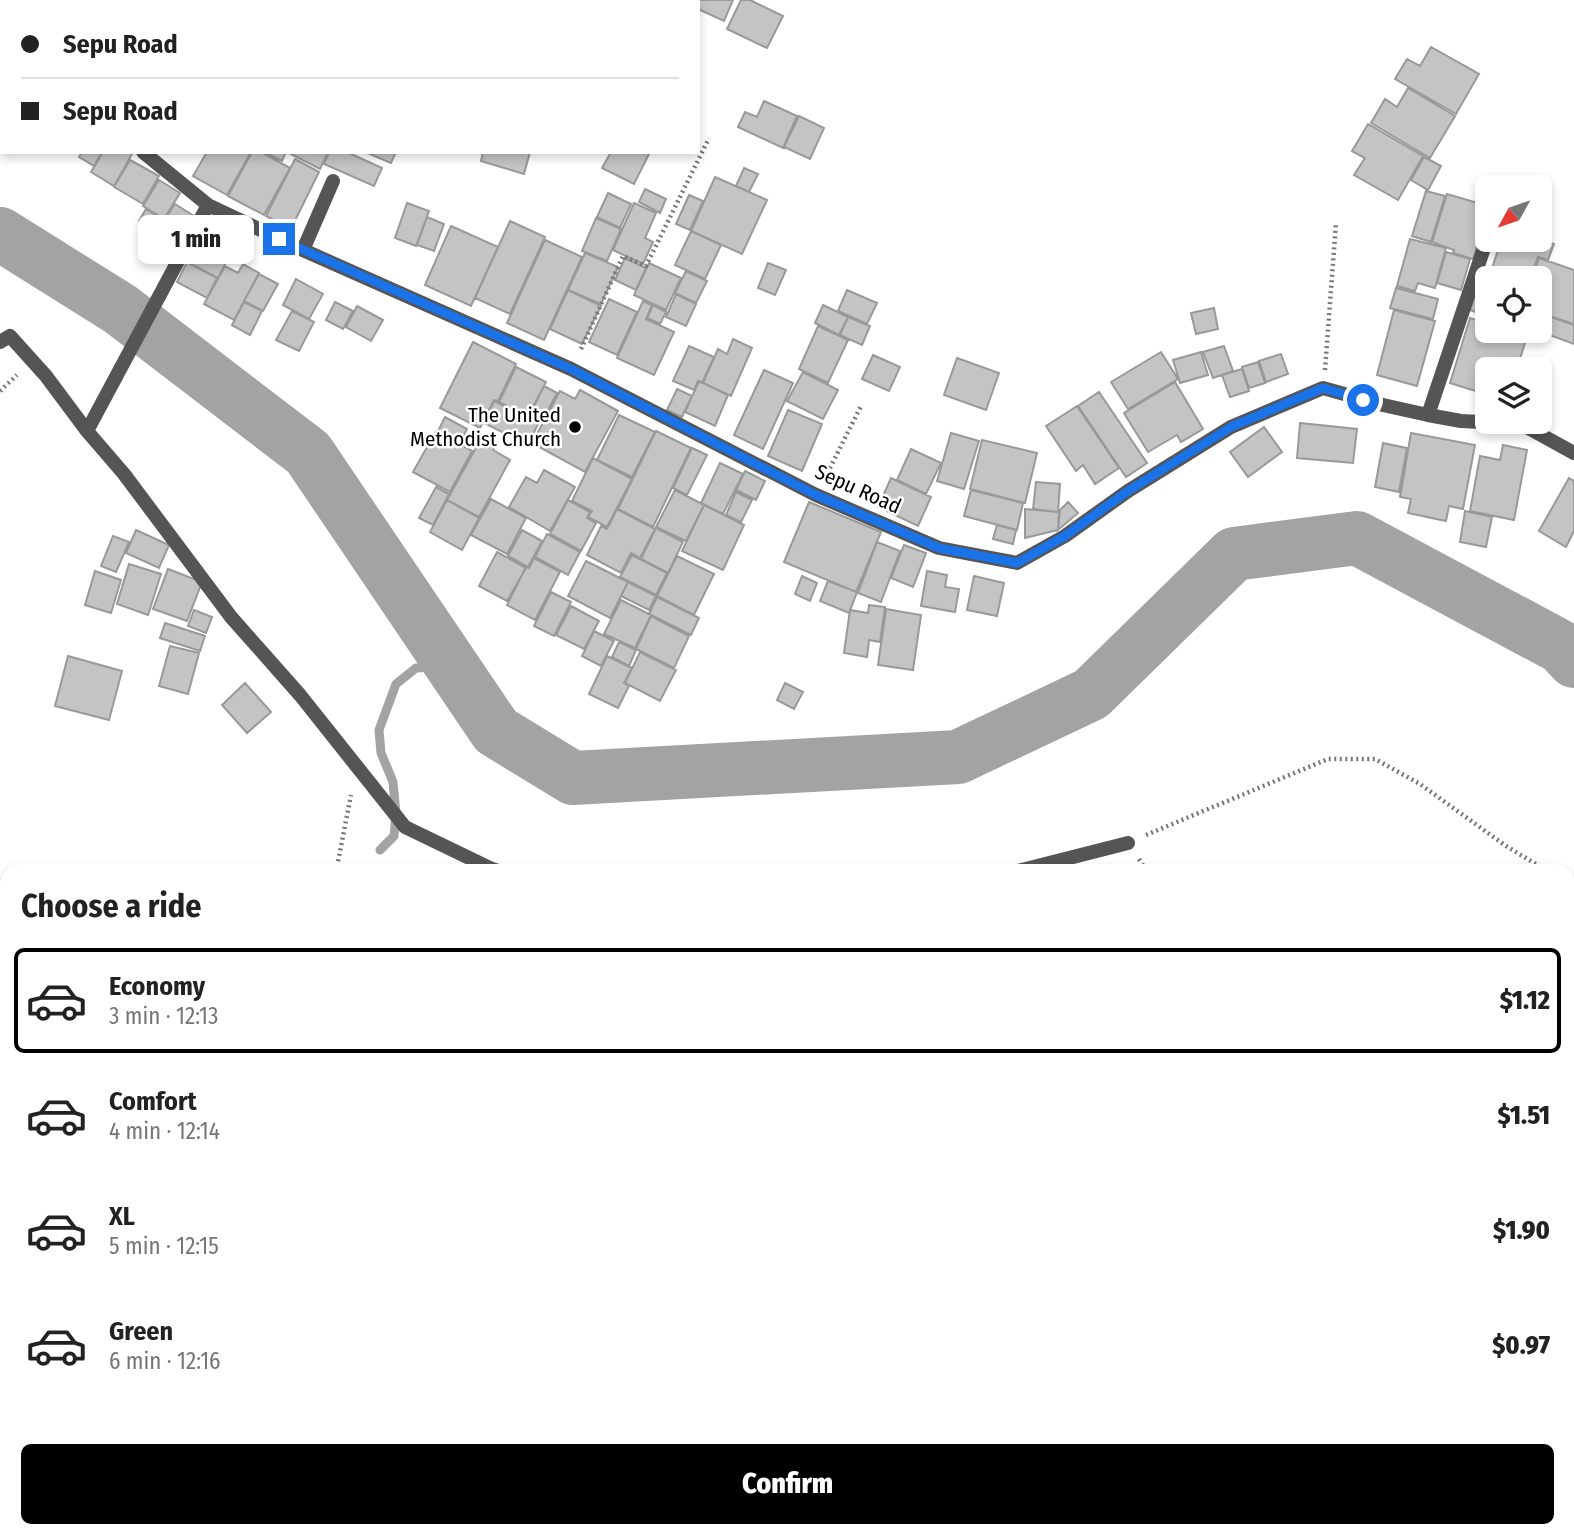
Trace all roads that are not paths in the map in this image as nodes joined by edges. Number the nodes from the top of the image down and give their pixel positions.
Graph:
1 (145, 154) edge
2 (334, 181) dead end
3 (208, 205) junction
4 (303, 250) junction
5 (1483, 252) edge
6 (0, 342) edge
7 (1428, 415) junction
8 (87, 432) junction
9 (1574, 453) edge
10 (1128, 843) road end
11 (482, 864) edge
12 (1045, 864) edge

1 - 3 street, Sepu Road
2 - 4 street
3 - 4 street, Sepu Road
3 - 8 street
4 - 7 street, Sepu Road
5 - 7 street
6 - 8 street
7 - 9 street
8 - 11 street
10 - 12 street

